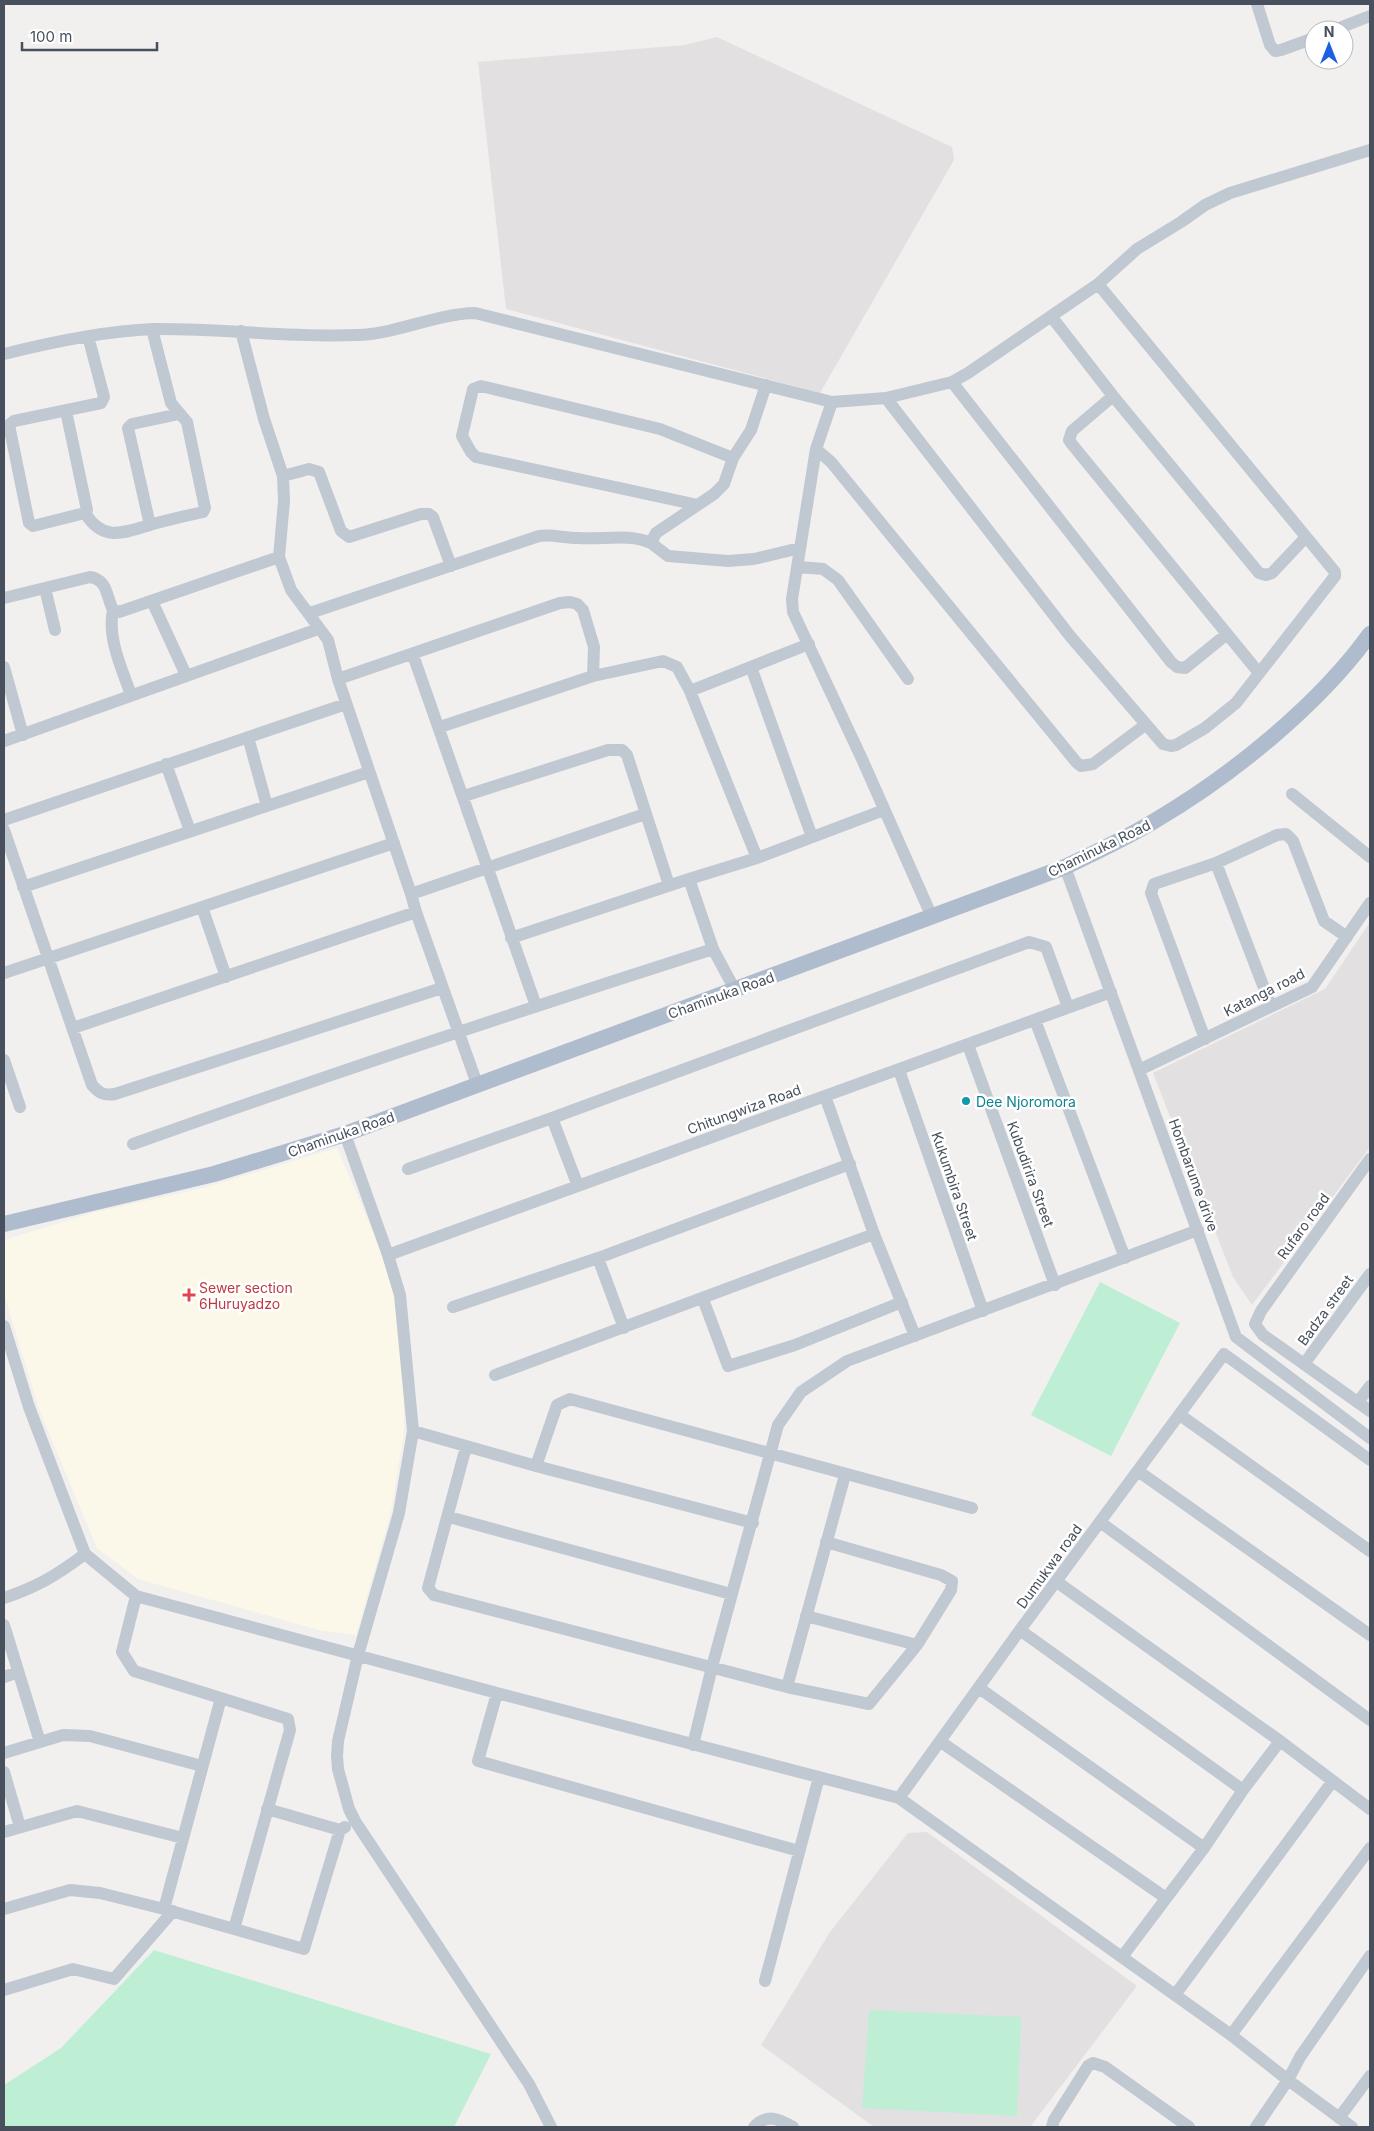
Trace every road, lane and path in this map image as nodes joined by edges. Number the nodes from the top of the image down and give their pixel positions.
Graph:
1 (1257, 4) edge
2 (1370, 16) edge
3 (1354, 22) edge
4 (1304, 42) edge
5 (1370, 150) edge
6 (1098, 284) junction
7 (1051, 316) junction
8 (152, 329) junction
9 (241, 331) junction
10 (88, 336) junction
11 (4, 354) edge
12 (952, 382) junction
13 (766, 385) junction
14 (1113, 396) junction
15 (886, 398) junction
16 (832, 402) junction
17 (66, 411) junction
18 (179, 414) junction
19 (816, 449) junction
20 (734, 458) junction
21 (283, 476) junction
22 (698, 505) junction
23 (85, 513) junction
24 (150, 525) junction
25 (1306, 538) junction
26 (651, 543) junction
27 (800, 548) junction
28 (279, 557) junction
29 (452, 566) junction
30 (798, 567) junction
31 (45, 588) junction
32 (4, 598) edge
33 (152, 601) junction
34 (112, 610) junction
35 (310, 613) junction
36 (318, 629) junction
37 (55, 630) dead end
38 (1227, 634) junction
39 (1370, 634) edge
40 (809, 644) junction
41 (414, 655) junction
42 (4, 667) edge
43 (751, 667) junction
44 (1259, 673) junction
45 (186, 675) junction
46 (593, 676) junction
47 (908, 679) dead end
48 (338, 680) junction
49 (690, 691) junction
50 (131, 695) junction
51 (346, 704) junction
52 (1145, 725) junction
53 (440, 727) junction
54 (22, 735) junction
55 (248, 737) junction
56 (4, 741) edge
57 (166, 764) junction
58 (369, 772) junction
59 (1292, 794) dead end
60 (464, 796) junction
61 (268, 806) junction
62 (884, 810) junction
63 (645, 814) junction
64 (4, 820) edge
65 (4, 830) edge
66 (190, 831) junction
67 (812, 837) junction
68 (394, 843) junction
69 (1370, 857) edge
70 (756, 858) junction
71 (1216, 863) junction
72 (1065, 867) junction
73 (487, 868) junction
74 (689, 879) junction
75 (669, 885) junction
76 (23, 887) junction
77 (411, 894) junction
78 (202, 907) junction
79 (1369, 908) edge
80 (416, 912) junction
81 (932, 918) junction
82 (1347, 937) junction
83 (511, 938) junction
84 (713, 949) junction
85 (48, 958) junction
86 (4, 973) edge
87 (226, 977) junction
88 (442, 988) junction
89 (735, 990) junction
90 (1111, 992) junction
91 (536, 1006) junction
92 (1271, 1006) junction
93 (1068, 1007) junction
94 (1035, 1020) junction
95 (73, 1028) junction
96 (459, 1033) junction
97 (1205, 1039) junction
98 (968, 1045) junction
99 (4, 1060) edge
100 (899, 1070) junction
101 (1139, 1070) junction
102 (476, 1084) junction
103 (825, 1096) junction
104 (20, 1107) dead end
105 (552, 1118) junction
106 (345, 1134) junction
107 (133, 1144) dead end
108 (1370, 1159) edge
109 (850, 1164) junction
110 (408, 1169) dead end
111 (578, 1186) junction
112 (4, 1224) edge
113 (1198, 1230) junction
114 (874, 1234) junction
115 (388, 1255) junction
116 (598, 1258) junction
117 (1125, 1258) junction
118 (1370, 1274) edge
119 (1055, 1285) junction
120 (703, 1299) junction
121 (902, 1302) junction
122 (453, 1307) dead end
123 (982, 1311) junction
124 (4, 1326) edge
125 (624, 1328) junction
126 (915, 1336) junction
127 (7, 1350) edge
128 (1304, 1364) junction
129 (495, 1375) dead end
130 (1370, 1386) edge
131 (1358, 1402) junction
132 (1370, 1411) edge
133 (1180, 1415) junction
134 (414, 1431) junction
135 (1370, 1438) edge
136 (466, 1447) junction
137 (770, 1454) junction
138 (1370, 1460) edge
139 (536, 1466) junction
140 (1138, 1470) junction
141 (845, 1475) junction
142 (972, 1508) dead end
143 (449, 1517) junction
144 (1100, 1522) junction
145 (752, 1523) junction
146 (826, 1542) junction
147 (1370, 1551) edge
148 (85, 1554) junction
149 (1057, 1582) junction
150 (732, 1594) junction
151 (136, 1596) junction
152 (4, 1598) edge
153 (806, 1616) junction
154 (4, 1625) edge
155 (1020, 1630) junction
156 (1370, 1635) edge
157 (917, 1645) junction
158 (358, 1655) junction
159 (712, 1667) junction
160 (18, 1672) junction
161 (4, 1677) edge
162 (787, 1687) junction
163 (979, 1688) junction
164 (497, 1694) junction
165 (221, 1698) junction
166 (1370, 1720) edge
167 (1280, 1741) junction
168 (40, 1742) junction
169 (941, 1742) junction
170 (693, 1745) junction
171 (4, 1753) edge
172 (202, 1766) junction
173 (4, 1772) edge
174 (819, 1776) junction
175 (1332, 1782) junction
176 (1243, 1790) junction
177 (899, 1798) junction
178 (267, 1809) junction
179 (1370, 1809) edge
180 (354, 1821) junction
181 (20, 1827) junction
182 (340, 1830) junction
183 (4, 1832) edge
184 (183, 1838) junction
185 (1204, 1848) junction
186 (1370, 1848) edge
187 (799, 1851) junction
188 (1166, 1898) junction
189 (4, 1909) edge
190 (168, 1910) junction
191 (234, 1929) junction
192 (1370, 1956) edge
193 (1122, 1957) junction
194 (765, 1981) dead end
195 (4, 1990) edge
196 (1175, 1995) junction
197 (1231, 2035) junction
198 (1370, 2076) edge
199 (1288, 2080) junction
200 (1340, 2118) junction
201 (551, 2127) edge
202 (754, 2127) edge
203 (793, 2127) edge
204 (1052, 2127) edge
205 (1189, 2127) edge
206 (1256, 2127) edge
207 (1352, 2127) edge

1 - 4 street
2 - 3 street
5 - 6 street
6 - 7 street
6 - 25 street
7 - 12 street
7 - 14 street
8 - 9 street
8 - 10 street
8 - 18 street
9 - 13 street
9 - 21 street
10 - 11 street
10 - 17 street
12 - 15 street
12 - 38 street
13 - 16 street
13 - 20 street
14 - 25 street
14 - 38 street
15 - 16 street
15 - 52 street
16 - 19 street
17 - 23 street
17 - 23 street
18 - 24 street
18 - 24 street
19 - 27 street
19 - 52 street
20 - 22 street
20 - 22 street
21 - 28 street
21 - 29 street
22 - 26 street
23 - 24 street
25 - 44 street
26 - 27 street
26 - 29 street
27 - 30 street
28 - 33 street
28 - 35 street
29 - 35 street
30 - 40 street
30 - 47 street
31 - 32 street
31 - 34 street
31 - 37 street
33 - 34 street
33 - 45 street
34 - 50 street
35 - 36 street
36 - 45 street
36 - 48 street
38 - 44 street
39 - 72 main road, Chaminuka Road
40 - 43 street
40 - 62 street
41 - 46 street
41 - 48 street
41 - 53 street
42 - 54 street
43 - 49 street
43 - 67 street
44 - 52 street
45 - 50 street
46 - 49 street
46 - 53 street
48 - 51 street
49 - 70 street
50 - 54 street
51 - 55 street
51 - 58 street
53 - 60 street
54 - 56 street
55 - 57 street
55 - 61 street
57 - 64 street
57 - 66 street
58 - 61 street
58 - 68 street
59 - 69 street
60 - 63 street
60 - 73 street
61 - 66 street
62 - 67 street
62 - 81 street
63 - 73 street
63 - 75 street
65 - 76 street
66 - 76 street
67 - 70 street
68 - 77 street
68 - 78 street
70 - 74 street
71 - 82 street
71 - 92 street
71 - 97 street
72 - 81 main road, Chaminuka Road
72 - 90 street, Hombarume drive
73 - 77 street
73 - 83 street
74 - 75 street
74 - 84 street
75 - 83 street
76 - 85 street
77 - 80 street
78 - 85 street
78 - 87 street
79 - 82 street, Katanga road
80 - 87 street
80 - 88 street
81 - 89 main road, Chaminuka Road
82 - 92 street, Katanga road
83 - 91 street
84 - 89 street
84 - 91 street
85 - 86 street
85 - 95 street
87 - 95 street
88 - 95 street
88 - 96 street
89 - 102 main road, Chaminuka Road
90 - 93 street, Chitungwiza Road
90 - 101 street, Hombarume drive
91 - 96 street
92 - 97 street, Katanga road
93 - 94 street, Chitungwiza Road
93 - 105 street
94 - 98 street, Chitungwiza Road
94 - 117 street
96 - 102 street
96 - 107 street
97 - 101 street, Katanga road
98 - 100 street, Chitungwiza Road
98 - 119 street, Kubudirira Street
99 - 104 street
100 - 103 street, Chitungwiza Road
100 - 123 street, Kukumbira Street
101 - 113 street, Hombarume drive
102 - 106 main road, Chaminuka Road
103 - 109 street
103 - 111 street, Chitungwiza Road
105 - 110 street
105 - 111 street
106 - 112 main road, Chaminuka Road
106 - 115 street
108 - 128 street, Rufaro road
109 - 114 street
109 - 116 street
111 - 115 street, Chitungwiza Road
113 - 117 street
113 - 135 street, Hombarume drive
114 - 120 street
114 - 121 street
115 - 134 street
116 - 122 street
116 - 125 street
117 - 119 street
118 - 128 street, Badza street
119 - 123 street
120 - 121 street
120 - 125 street
121 - 126 street
123 - 126 street
124 - 127 street
125 - 129 street
126 - 137 street
127 - 148 street
128 - 131 street
130 - 131 street
131 - 132 street
133 - 138 street, Dumukwa road
133 - 140 street, Dumukwa road
133 - 147 street
134 - 136 street
134 - 158 street
136 - 139 street
136 - 143 street
137 - 139 street
137 - 141 street
137 - 145 street
139 - 145 street
140 - 144 street, Dumukwa road
140 - 156 street
141 - 142 street
141 - 146 street
143 - 150 street
143 - 159 street
144 - 149 street, Dumukwa road
144 - 166 street
145 - 150 street
146 - 153 street
146 - 157 street
148 - 151 street
148 - 152 street
149 - 155 street, Dumukwa road
149 - 167 street
150 - 159 street
151 - 158 street
151 - 165 street
153 - 157 street
153 - 162 street
154 - 160 street
155 - 163 street, Dumukwa road
155 - 176 street
157 - 162 street
158 - 164 street
158 - 180 street
159 - 162 street
159 - 170 street
160 - 161 street
160 - 168 street
163 - 169 street, Dumukwa road
163 - 185 street
164 - 170 street
164 - 187 street
165 - 172 street
165 - 178 street
167 - 175 street
167 - 176 street
168 - 171 street
168 - 172 street
169 - 177 street, Dumukwa road
169 - 188 street
170 - 174 street
172 - 184 street
173 - 181 street
174 - 177 street
174 - 187 street
175 - 179 street
175 - 196 street
176 - 185 street
177 - 193 street
178 - 182 street
178 - 191 street
180 - 182 street
180 - 201 street
181 - 183 street
181 - 184 street
182 - 191 street
184 - 190 street
185 - 188 street
186 - 197 street
187 - 194 street
188 - 193 street
189 - 190 street
190 - 191 street
190 - 195 street
192 - 199 street
193 - 196 street
196 - 197 street
197 - 199 street
198 - 200 street
199 - 200 street
199 - 206 street
200 - 207 street
202 - 203 street
204 - 205 street

